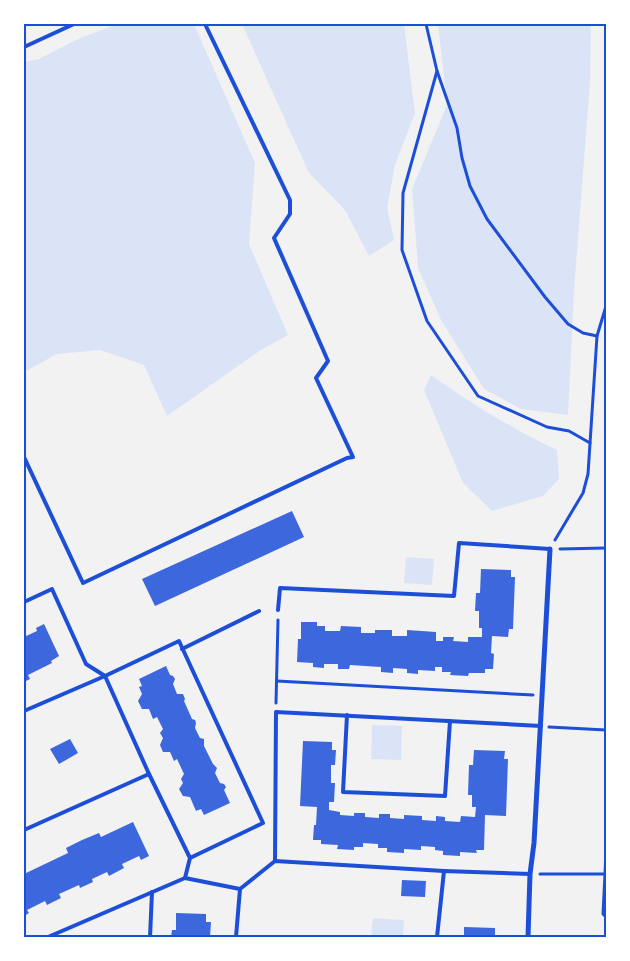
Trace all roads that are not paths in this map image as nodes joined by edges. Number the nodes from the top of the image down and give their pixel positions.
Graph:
1 (74, 24) edge
2 (205, 24) edge
3 (24, 47) edge
4 (24, 457) edge
5 (550, 550) joint
6 (24, 602) edge
7 (278, 610) road end
8 (258, 611) dead end
9 (182, 649) junction
10 (105, 676) junction
11 (24, 711) edge
12 (347, 716) junction
13 (450, 721) junction
14 (541, 726) junction
15 (149, 774) junction
16 (263, 823) junction
17 (275, 823) junction
18 (24, 830) edge
19 (190, 858) junction
20 (275, 862) junction
21 (444, 871) junction
22 (530, 874) junction
23 (185, 878) junction
24 (240, 889) junction
25 (152, 892) junction
26 (48, 937) edge
27 (149, 937) edge
28 (236, 937) edge
29 (437, 937) edge
30 (528, 937) edge

1 - 3 lane
2 - 4 lane
5 - 7 lane
5 - 14 street
6 - 10 lane
8 - 9 lane
9 - 10 lane
9 - 16 lane
10 - 11 lane
10 - 15 lane
12 - 13 lane
12 - 13 lane
12 - 17 lane
13 - 14 lane
14 - 22 street
15 - 18 lane
15 - 19 lane
16 - 17 lane
16 - 19 lane
17 - 20 lane
19 - 23 lane
20 - 21 lane
20 - 24 lane
21 - 22 lane
21 - 29 lane
22 - 30 street
23 - 24 lane
23 - 25 lane
24 - 28 lane
25 - 26 lane
25 - 27 lane

